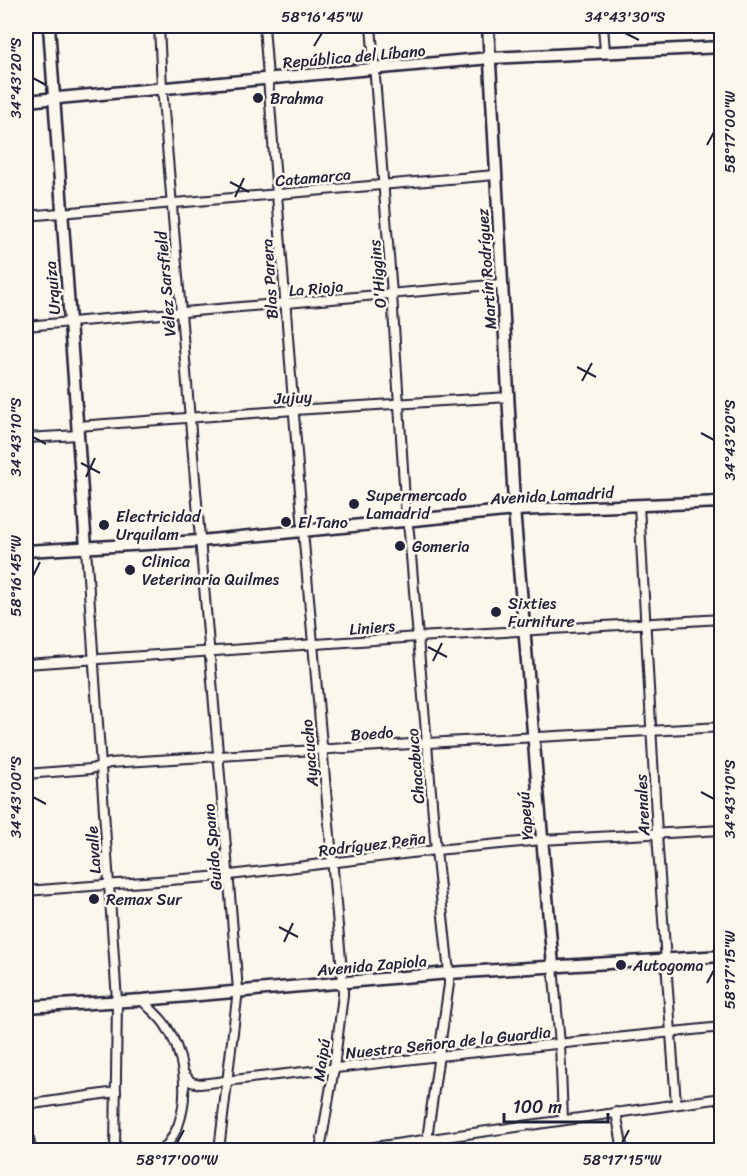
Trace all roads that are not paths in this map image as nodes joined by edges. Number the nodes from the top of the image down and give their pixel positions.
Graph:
1 (49, 26) edge
2 (159, 26) edge
3 (264, 26) edge
4 (371, 26) edge
5 (488, 26) edge
6 (603, 26) edge
7 (719, 26) edge
8 (722, 45) edge
9 (605, 51) junction
10 (489, 58) junction
11 (374, 69) junction
12 (268, 79) junction
13 (162, 87) junction
14 (53, 98) junction
15 (26, 101) edge
16 (495, 175) junction
17 (382, 184) junction
18 (276, 193) junction
19 (172, 203) junction
20 (61, 213) junction
21 (26, 216) edge
22 (502, 285) junction
23 (392, 294) junction
24 (285, 304) junction
25 (181, 314) junction
26 (70, 323) junction
27 (26, 326) edge
28 (509, 397) junction
29 (399, 405) junction
30 (294, 410) junction
31 (190, 417) junction
32 (78, 430) junction
33 (26, 438) edge
34 (722, 502) edge
35 (639, 505) junction
36 (515, 510) junction
37 (407, 521) junction
38 (303, 531) junction
39 (200, 541) junction
40 (86, 548) junction
41 (26, 551) edge
42 (722, 619) edge
43 (646, 624) junction
44 (526, 630) junction
45 (418, 637) junction
46 (314, 645) junction
47 (210, 652) junction
48 (93, 660) junction
49 (26, 664) edge
50 (722, 727) edge
51 (651, 731) junction
52 (533, 738) junction
53 (427, 743) junction
54 (323, 750) junction
55 (219, 756) junction
56 (101, 766) junction
57 (26, 774) edge
58 (722, 830) edge
59 (657, 834) junction
60 (542, 840) junction
61 (436, 850) junction
62 (331, 863) junction
63 (228, 875) junction
64 (109, 885) junction
65 (26, 891) edge
66 (722, 956) edge
67 (665, 959) junction
68 (553, 966) junction
69 (449, 973) junction
70 (342, 978) junction
71 (238, 990) junction
72 (142, 1000) junction
73 (117, 1001) junction
74 (26, 1007) edge
75 (722, 1027) edge
76 (670, 1032) junction
77 (560, 1044) junction
78 (440, 1056) junction
79 (334, 1068) junction
80 (183, 1072) junction
81 (228, 1081) junction
82 (116, 1092) junction
83 (722, 1098) edge
84 (676, 1104) junction
85 (26, 1105) edge
86 (616, 1112) junction
87 (563, 1119) junction
88 (26, 1122) edge
89 (428, 1140) junction
90 (31, 1150) edge
91 (115, 1150) edge
92 (164, 1150) edge
93 (219, 1150) edge
94 (320, 1150) edge
95 (353, 1150) edge
96 (429, 1150) edge
97 (623, 1150) edge

1 - 14 street, Urquiza
2 - 13 street, Vélez Sarsfield
3 - 12 street, Blas Parera
4 - 11 street, O'Higgins
5 - 10 street, Martín Rodríguez
6 - 9 street
7 - 8 street
8 - 9 street, República del Líbano
9 - 10 street, República del Líbano
10 - 11 street, República del Líbano
10 - 16 street, Martín Rodríguez
11 - 12 street, República del Líbano
11 - 17 street, O'Higgins
12 - 13 street, República del Líbano
12 - 18 street, Blas Parera
13 - 14 street, República del Líbano
13 - 19 street, Vélez Sarsfield
14 - 15 street, República del Líbano
14 - 20 street, Urquiza
16 - 17 street, Catamarca
16 - 22 street, Martín Rodríguez
17 - 18 street, Catamarca
17 - 23 street, O'Higgins
18 - 19 street, Catamarca
18 - 24 street, Blas Parera
19 - 20 street, Catamarca
19 - 25 street, Vélez Sarsfield
20 - 21 street, Catamarca
20 - 26 street, Urquiza
22 - 23 street, La Rioja
22 - 28 street, Martín Rodríguez
23 - 24 street, La Rioja
23 - 29 street, O'Higgins
24 - 25 street, La Rioja
24 - 30 street, Blas Parera
25 - 26 street, La Rioja
25 - 31 street, Vélez Sarsfield
26 - 27 street, La Rioja
26 - 32 street, Urquiza
28 - 29 street, Jujuy
28 - 36 street, Martín Rodríguez
29 - 30 street, Jujuy
29 - 37 street, O'Higgins
30 - 31 street, Jujuy
30 - 38 street, Blas Parera
31 - 32 street, Jujuy
31 - 39 street, Vélez Sarsfield
32 - 33 street, Jujuy
32 - 40 street, Urquiza
34 - 35 street, Avenida Lamadrid
35 - 36 street, Avenida Lamadrid
35 - 43 street, Arenales
36 - 37 street, Avenida Lamadrid
36 - 44 street, Yapeyú
37 - 38 street, Avenida Lamadrid
37 - 45 street, Chacabuco
38 - 39 street, Avenida Lamadrid
38 - 46 street, Ayacucho
39 - 40 street, Avenida Lamadrid
39 - 47 street, Guido Spano
40 - 41 street, Avenida Lamadrid
40 - 48 street, Lavalle
42 - 43 street, Liniers
43 - 44 street, Liniers
43 - 51 street, Arenales
44 - 45 street, Liniers
44 - 52 street, Yapeyú
45 - 46 street, Liniers
45 - 53 street, Chacabuco
46 - 47 street, Liniers
46 - 54 street, Ayacucho
47 - 48 street, Liniers
47 - 55 street, Guido Spano
48 - 49 street, Liniers
48 - 56 street, Lavalle
50 - 51 street, Boedo
51 - 52 street, Boedo
51 - 59 street, Arenales
52 - 53 street, Boedo
52 - 60 street, Yapeyú
53 - 54 street, Boedo
53 - 61 street, Chacabuco
54 - 55 street, Boedo
54 - 62 street, Ayacucho
55 - 56 street, Boedo
55 - 63 street, Guido Spano
56 - 57 street, Boedo
56 - 64 street, Lavalle
58 - 59 street, Rodríguez Peña
59 - 60 street, Rodríguez Peña
59 - 67 street, Arenales
60 - 61 street, Rodríguez Peña
60 - 68 street, Yapeyú
61 - 62 street, Rodríguez Peña
61 - 69 street, Chacabuco
62 - 63 street, Rodríguez Peña
62 - 70 street, Ayacucho
63 - 64 street, Rodríguez Peña
63 - 71 street, Guido Spano
64 - 65 street, Rodríguez Peña
64 - 73 street, Lavalle
66 - 67 street, Avenida Zapiola
67 - 68 street, Avenida Zapiola
67 - 76 street, Arenales
68 - 69 street, Avenida Zapiola
68 - 77 street, Yapeyú
69 - 70 street, Avenida Zapiola
69 - 78 street, Chacabuco
70 - 71 street, Avenida Zapiola
70 - 79 street, Maipú
71 - 72 street, Avenida Zapiola
71 - 81 street, Guido Spano
72 - 73 street, Avenida Zapiola
72 - 80 street
73 - 74 street, Avenida Zapiola
73 - 82 street, Lavalle
75 - 76 street, Nuestra Señora de la Guardia
76 - 77 street, Nuestra Señora de la Guardia
76 - 84 street, Arenales
77 - 78 street, Nuestra Señora de la Guardia
77 - 87 street, Yapeyú
78 - 79 street, Nuestra Señora de la Guardia
78 - 89 street, Chacabuco
79 - 81 street, Nuestra Señora de la Guardia
79 - 94 street, Maipú
80 - 81 street, Nuestra Señora de la Guardia
80 - 92 street
81 - 93 street, Guido Spano
82 - 85 street
82 - 91 street, Lavalle
83 - 84 street
84 - 86 street
86 - 87 street
86 - 97 street
87 - 89 street
88 - 90 street
89 - 95 street
89 - 96 street, Chacabuco

